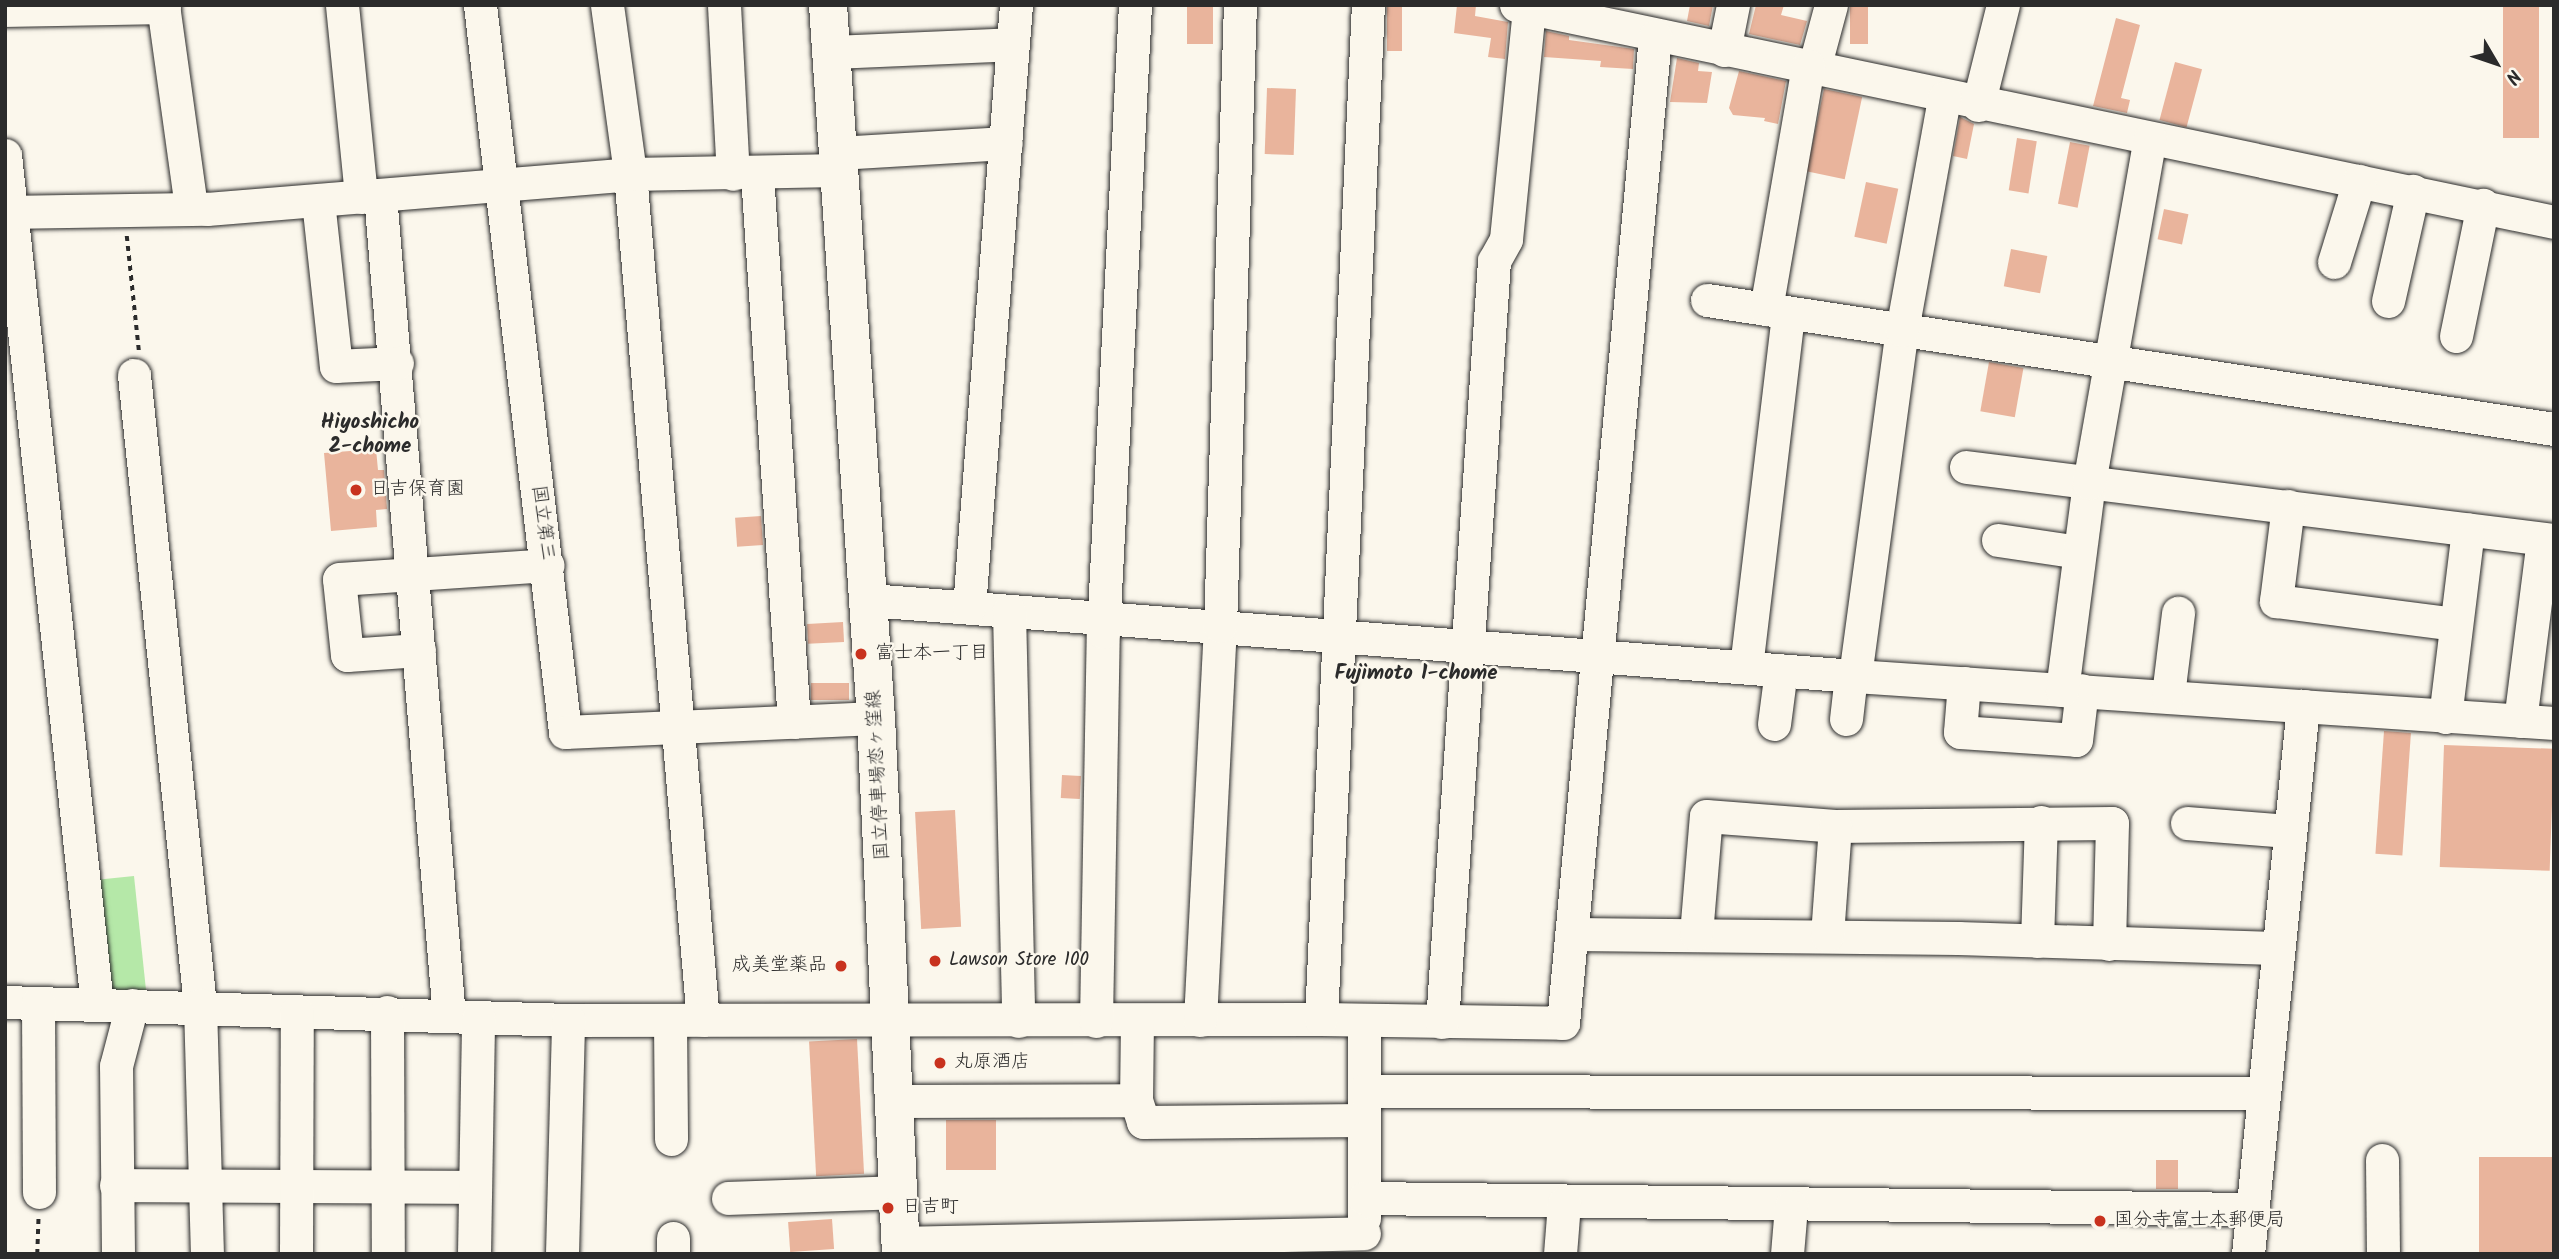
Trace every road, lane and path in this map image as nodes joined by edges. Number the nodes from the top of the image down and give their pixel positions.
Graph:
1 (342, 5) edge
2 (480, 5) edge
3 (607, 5) edge
4 (724, 5) edge
5 (828, 5) edge
6 (1016, 5) edge
7 (1135, 5) edge
8 (1240, 5) edge
9 (1368, 5) edge
10 (1733, 5) edge
11 (1830, 5) edge
12 (2003, 5) edge
13 (164, 6) edge
14 (1522, 7) edge
15 (5, 9) edge
16 (1655, 36) junction
17 (1012, 44) junction
18 (1724, 50) junction
19 (832, 52) junction
20 (1811, 67) junction
21 (1944, 98) junction
22 (1978, 105) junction
23 (2150, 138) junction
24 (1006, 144) junction
25 (5, 155) edge
26 (839, 162) junction
27 (630, 174) junction
28 (745, 174) junction
29 (2359, 181) junction
30 (498, 183) junction
31 (2413, 191) junction
32 (370, 196) junction
33 (318, 201) junction
34 (2483, 205) junction
35 (191, 207) junction
36 (124, 210) junction
37 (9, 212) edge
38 (2554, 222) edge
39 (2334, 262) dead end
40 (1707, 300) dead end
41 (2388, 301) dead end
42 (1777, 311) junction
43 (1902, 330) junction
44 (2456, 336) dead end
45 (397, 363) junction
46 (2112, 363) junction
47 (134, 374) joint
48 (2554, 429) edge
49 (1966, 467) dead end
50 (2089, 483) junction
51 (2288, 506) junction
52 (2468, 529) junction
53 (1998, 540) dead end
54 (2548, 540) edge
55 (2079, 552) junction
56 (548, 565) junction
57 (413, 573) junction
58 (869, 600) junction
59 (969, 607) junction
60 (1009, 611) junction
61 (2178, 613) dead end
62 (1105, 616) junction
63 (2456, 624) junction
64 (1220, 625) junction
65 (1340, 633) junction
66 (1468, 645) junction
67 (419, 650) junction
68 (1599, 655) junction
69 (1746, 667) junction
70 (1781, 670) junction
71 (1853, 676) junction
72 (1964, 683) junction
73 (2072, 690) junction
74 (2168, 695) junction
75 (2303, 706) junction
76 (2445, 717) junction
77 (876, 718) junction
78 (1846, 719) dead end
79 (2520, 721) junction
80 (794, 722) junction
81 (2554, 723) edge
82 (1774, 724) dead end
83 (678, 727) junction
84 (2041, 821) junction
85 (2187, 824) dead end
86 (1835, 826) junction
87 (2288, 831) junction
88 (1573, 934) junction
89 (1696, 934) junction
90 (1827, 935) junction
91 (2037, 941) junction
92 (2109, 944) junction
93 (2275, 948) junction
94 (21, 1002) edge
95 (96, 1004) junction
96 (131, 1005) junction
97 (200, 1005) junction
98 (297, 1012) junction
99 (387, 1012) junction
100 (463, 1017) junction
101 (1321, 1019) junction
102 (568, 1020) junction
103 (703, 1020) junction
104 (1137, 1020) junction
105 (1200, 1020) junction
106 (670, 1021) junction
107 (1018, 1021) junction
108 (1096, 1021) junction
109 (1364, 1021) junction
110 (1442, 1022) junction
111 (893, 1023) junction
112 (2263, 1093) junction
113 (1136, 1100) junction
114 (897, 1101) junction
115 (1364, 1106) junction
116 (671, 1139) dead end
117 (2382, 1160) dead end
118 (116, 1185) junction
119 (205, 1185) junction
120 (296, 1185) junction
121 (388, 1186) junction
122 (475, 1187) junction
123 (39, 1192) joint
124 (900, 1192) junction
125 (729, 1198) dead end
126 (1364, 1198) junction
127 (1563, 1203) junction
128 (1791, 1206) junction
129 (2252, 1209) junction
130 (1364, 1243) edge
131 (901, 1248) edge
132 (985, 1248) edge
133 (37, 1254) edge
134 (118, 1254) edge
135 (207, 1254) edge
136 (296, 1254) edge
137 (388, 1254) edge
138 (474, 1254) edge
139 (562, 1254) edge
140 (1560, 1254) edge
141 (1787, 1254) edge
142 (2248, 1254) edge
143 (2383, 1254) edge

1 - 32 street
2 - 30 street, 国立第三
3 - 27 street
4 - 28 street
5 - 19 main road, 国立停車場恋ヶ窪線
6 - 17 street
7 - 62 street
8 - 64 street
9 - 65 street
10 - 18 street
11 - 20 street
12 - 22 street
13 - 15 street
13 - 35 street
14 - 16 street
14 - 66 street
16 - 18 street
16 - 68 street
17 - 19 street
17 - 24 street
18 - 20 street
19 - 26 main road, 国立停車場恋ヶ窪線
20 - 21 street
20 - 42 street
21 - 22 street
21 - 43 street
22 - 23 street
23 - 29 street
23 - 46 street
24 - 26 street
24 - 59 street
25 - 37 street
26 - 28 street
26 - 58 main road, 国立停車場恋ヶ窪線
27 - 28 street
27 - 30 street
27 - 83 street
28 - 80 street
29 - 31 street
29 - 39 street
30 - 32 street
30 - 56 street, 国立第三
31 - 34 street
31 - 41 street
32 - 33 street
32 - 45 street
33 - 35 street
33 - 45 street
34 - 38 street
34 - 44 street
35 - 36 street
36 - 37 street
36 - 47 path
37 - 95 street
40 - 42 street
42 - 43 street
42 - 69 street
43 - 46 street
43 - 71 street
45 - 57 street
46 - 48 street
46 - 50 street
47 - 97 street
49 - 50 street
50 - 51 street
50 - 55 street
51 - 52 street
51 - 63 street
52 - 54 street
52 - 63 street
53 - 55 street
54 - 79 street
55 - 73 street
56 - 57 street
56 - 83 street, 国立第三
57 - 67 street
57 - 67 street
58 - 59 street
58 - 77 main road, 国立停車場恋ヶ窪線
59 - 60 street
60 - 62 street
60 - 107 street
61 - 74 street
62 - 64 street
62 - 108 street
63 - 76 street
64 - 65 street
64 - 105 street
65 - 66 street
65 - 101 street
66 - 68 street
66 - 110 street
67 - 100 street
68 - 69 street
68 - 88 street
69 - 70 street
70 - 71 street
70 - 82 street
71 - 72 street
71 - 78 street
72 - 73 street
72 - 73 street
73 - 74 street
74 - 75 street
75 - 76 street
75 - 87 street
76 - 79 street
77 - 80 street, 国立第三
77 - 111 main road, 国立停車場恋ヶ窪線
79 - 81 street
80 - 83 street, 国立第三
83 - 103 street
84 - 86 street
84 - 91 street
84 - 92 street
85 - 87 street
86 - 89 street
86 - 90 street
87 - 93 street
88 - 89 street
88 - 110 street
89 - 90 street
90 - 91 street
91 - 92 street
92 - 93 street
93 - 112 street
94 - 95 street
94 - 123 street
95 - 96 street
96 - 97 street
96 - 118 street
97 - 98 street
97 - 119 street
98 - 99 street
98 - 120 street
99 - 100 street
99 - 121 street
100 - 102 street
100 - 122 street
101 - 105 street
101 - 109 street
102 - 106 street
102 - 139 street
103 - 106 street
103 - 111 street
104 - 105 street
104 - 108 street
104 - 113 street
106 - 116 street
107 - 108 street
107 - 111 street
109 - 110 street
109 - 115 street
111 - 114 main road, 国立停車場恋ヶ窪線
112 - 115 street
112 - 129 street
113 - 114 street
113 - 115 street
114 - 124 main road, 国立停車場恋ヶ窪線
115 - 126 street
117 - 143 street
118 - 119 street
118 - 134 street
119 - 120 street
119 - 135 street
120 - 121 street
120 - 136 street
121 - 122 street
121 - 137 street
122 - 138 street
123 - 133 path
124 - 125 street
124 - 131 main road, 国立停車場恋ヶ窪線
126 - 127 street
126 - 130 street
127 - 128 street
127 - 140 street
128 - 129 street
128 - 141 street
129 - 142 street
130 - 132 street
131 - 132 street

